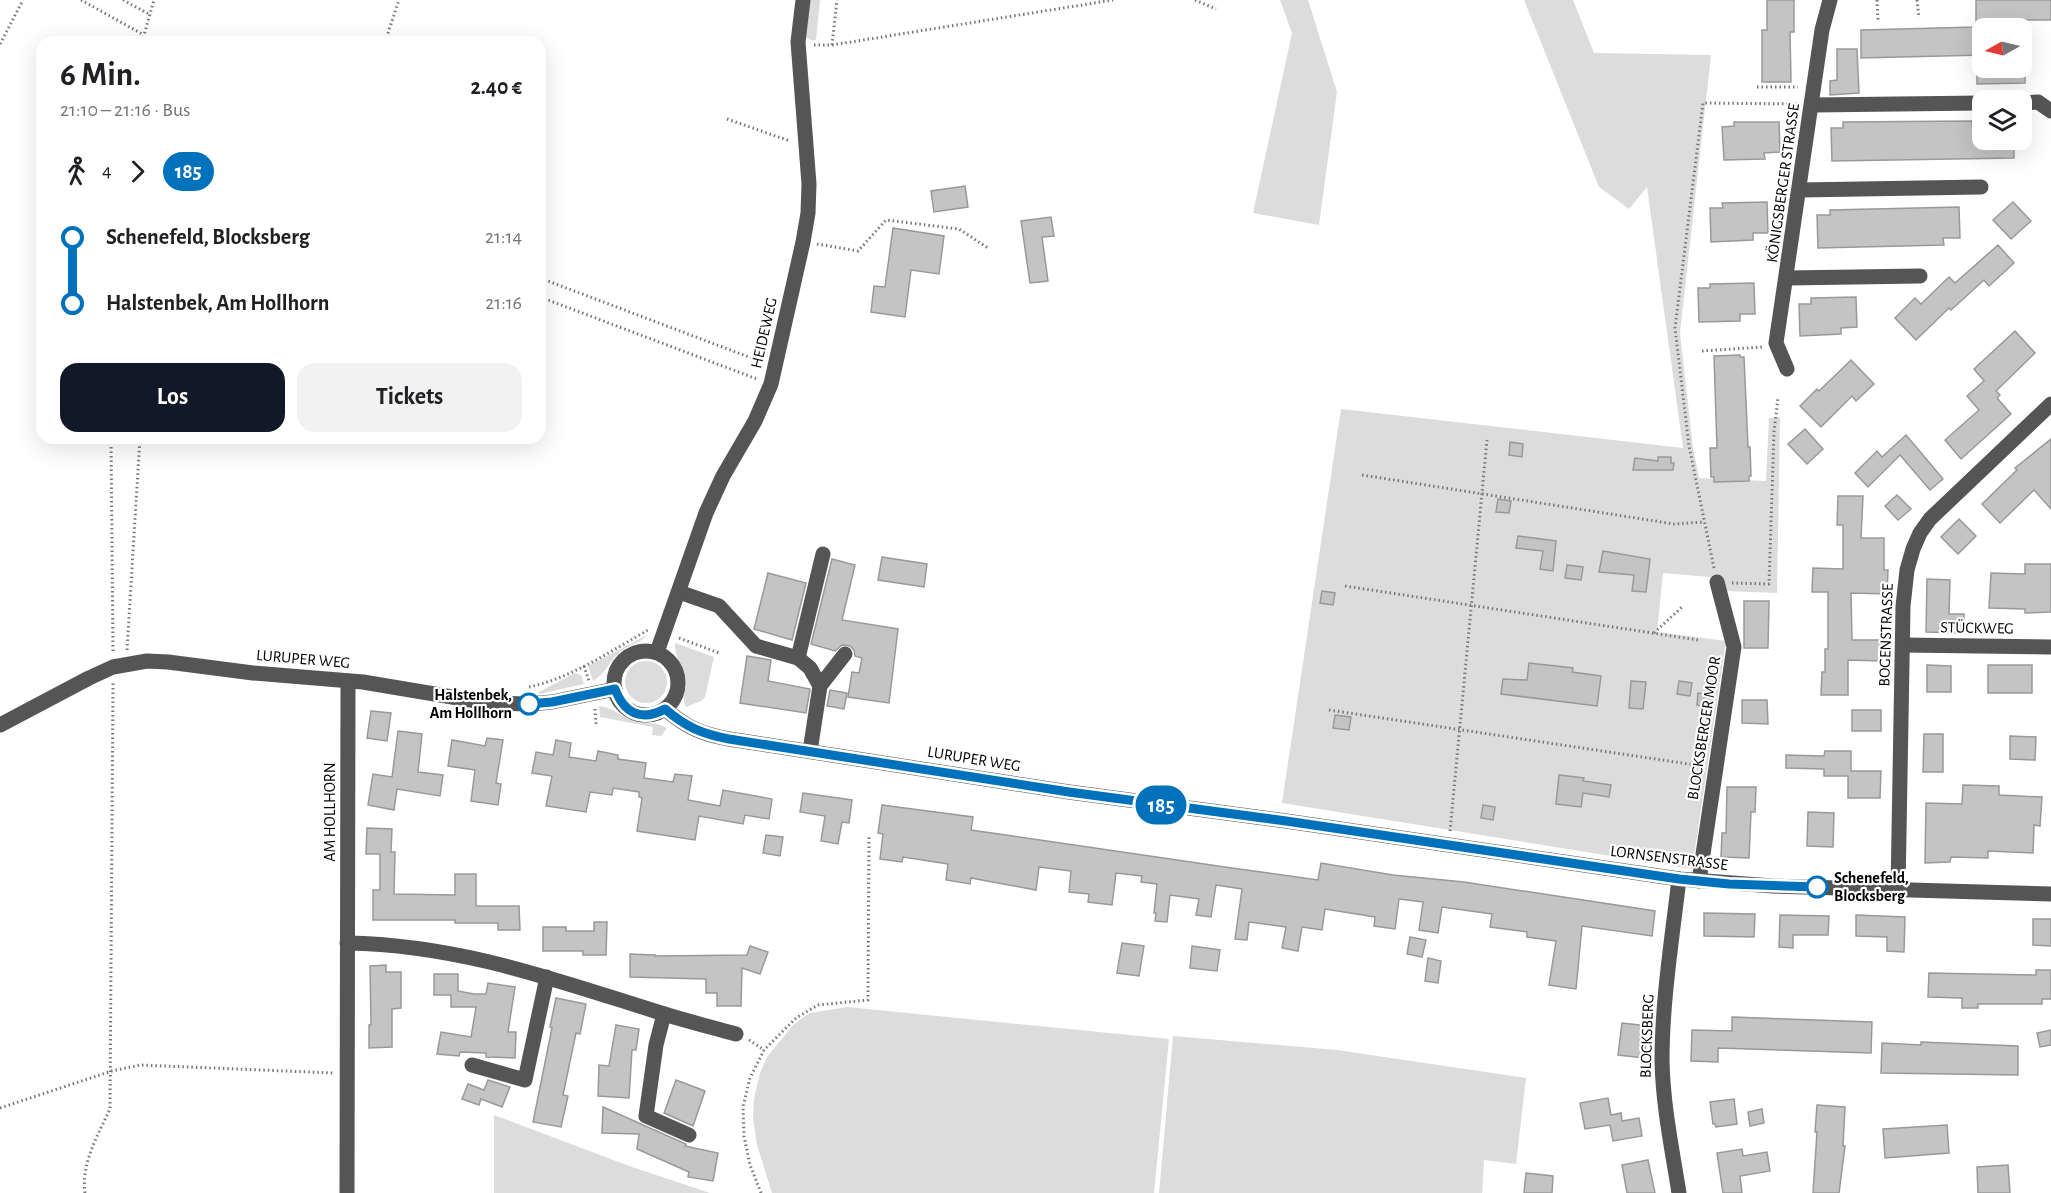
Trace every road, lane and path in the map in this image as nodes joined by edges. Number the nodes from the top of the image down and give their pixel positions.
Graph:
1 (23, 0) edge
2 (81, 0) edge
3 (123, 0) edge
4 (154, 0) edge
5 (399, 0) edge
6 (803, 0) edge
7 (837, 0) edge
8 (1113, 0) edge
9 (1195, 0) edge
10 (1830, 0) edge
11 (1876, 0) edge
12 (1917, 0) edge
13 (1216, 9) dead end
14 (151, 15) junction
15 (1918, 18) dead end
16 (1878, 20) dead end
17 (144, 35) joint
18 (387, 36) edge
19 (798, 42) junction
20 (0, 44) edge
21 (832, 45) junction
22 (1757, 87) dead end
23 (1806, 87) dead end
24 (2032, 102) edge
25 (1972, 103) edge
26 (1808, 105) junction
27 (2051, 111) edge
28 (727, 119) dead end
29 (807, 141) junction
30 (1981, 187) dead end
31 (1800, 190) junction
32 (803, 242) junction
33 (988, 248) dead end
34 (1920, 276) dead end
35 (1787, 278) junction
36 (546, 280) edge
37 (546, 299) edge
38 (1776, 343) junction
39 (1702, 351) dead end
40 (775, 366) junction
41 (1787, 369) dead end
42 (771, 384) junction
43 (1778, 398) dead end
44 (2051, 404) edge
45 (1487, 440) dead end
46 (111, 444) edge
47 (139, 444) edge
48 (1362, 475) dead end
49 (1482, 493) junction
50 (1704, 522) junction
51 (823, 554) dead end
52 (1717, 582) junction
53 (1345, 586) dead end
54 (679, 592) junction
55 (1471, 606) junction
56 (1683, 606) dead end
57 (651, 629) dead end
58 (1654, 633) junction
59 (676, 637) dead end
60 (1698, 640) dead end
61 (1903, 645) junction
62 (2051, 647) edge
63 (657, 652) junction
64 (719, 653) dead end
65 (845, 654) dead end
66 (798, 658) junction
67 (120, 665) junction
68 (584, 666) junction
69 (348, 681) junction
70 (589, 682) dead end
71 (820, 686) junction
72 (526, 688) dead end
73 (615, 689) junction
74 (595, 707) dead end
75 (665, 709) junction
76 (1329, 710) dead end
77 (596, 724) dead end
78 (0, 725) edge
79 (1460, 729) junction
80 (810, 751) junction
81 (1715, 769) junction
82 (1286, 821) joint
83 (1449, 833) dead end
84 (869, 835) dead end
85 (1679, 879) junction
86 (1699, 881) junction
87 (1898, 890) junction
88 (2051, 894) edge
89 (347, 943) junction
90 (547, 977) junction
91 (664, 1014) junction
92 (736, 1034) dead end
93 (472, 1065) dead end
94 (112, 1071) junction
95 (347, 1074) junction
96 (0, 1108) edge
97 (689, 1135) dead end
98 (86, 1193) edge
99 (347, 1193) edge
100 (761, 1193) edge
101 (1679, 1193) edge

1 - 20 path
2 - 17 path
3 - 14 path
4 - 14 path
5 - 18 path
6 - 19 street, HEIDEWEG
7 - 21 path
8 - 21 path
9 - 13 path
10 - 26 street, KÖNIGSBERGER STRASSE
11 - 16 path
12 - 15 path
14 - 17 path
19 - 21 path
19 - 29 street, HEIDEWEG
22 - 23 path
24 - 27 street
25 - 26 street
26 - 31 street, KÖNIGSBERGER STRASSE
26 - 50 path
28 - 29 path
29 - 32 street, HEIDEWEG
30 - 31 street
31 - 35 street, KÖNIGSBERGER STRASSE
32 - 33 path
32 - 40 street, HEIDEWEG
34 - 35 street
35 - 38 street, KÖNIGSBERGER STRASSE
36 - 40 path
37 - 42 path
38 - 39 path
38 - 41 street
40 - 42 street, HEIDEWEG
42 - 54 street, HEIDEWEG
43 - 52 path
44 - 61 street, BOGENSTRASSE
45 - 49 path
46 - 67 path
47 - 67 path
48 - 49 path
49 - 50 path
49 - 55 path
50 - 52 path
51 - 66 street
52 - 81 street, BLOCKSBERGER MOOR
53 - 55 path
54 - 63 street, HEIDEWEG
54 - 66 street
55 - 58 path
55 - 79 path
56 - 58 path
57 - 68 path
58 - 60 path
59 - 64 path
61 - 62 street, STÜCKWEG
61 - 87 street, BOGENSTRASSE
63 - 73 street
63 - 75 street
65 - 71 street
66 - 71 street
67 - 69 street, LURUPER WEG
67 - 78 street, LURUPER WEG
67 - 94 path
68 - 70 path
68 - 72 path
69 - 73 street, LURUPER WEG
69 - 89 street, AM HOLLHORN
71 - 80 street
73 - 75 street
74 - 77 path
75 - 80 street, LURUPER WEG
76 - 79 path
79 - 81 path
79 - 83 path
80 - 82 street, LURUPER WEG
81 - 86 street, BLOCKSBERGER MOOR
82 - 85 street, LORNSENSTRASSE
84 - 100 path
85 - 86 street, LORNSENSTRASSE
85 - 101 street, BLOCKSBERG
86 - 87 street, LORNSENSTRASSE
87 - 88 street, LORNSENSTRASSE
89 - 90 street
89 - 95 street, AM HOLLHORN
90 - 91 street
90 - 93 street
91 - 92 street
91 - 97 street
94 - 95 path
94 - 96 path
94 - 98 path
95 - 99 street, AM HOLLHORN

